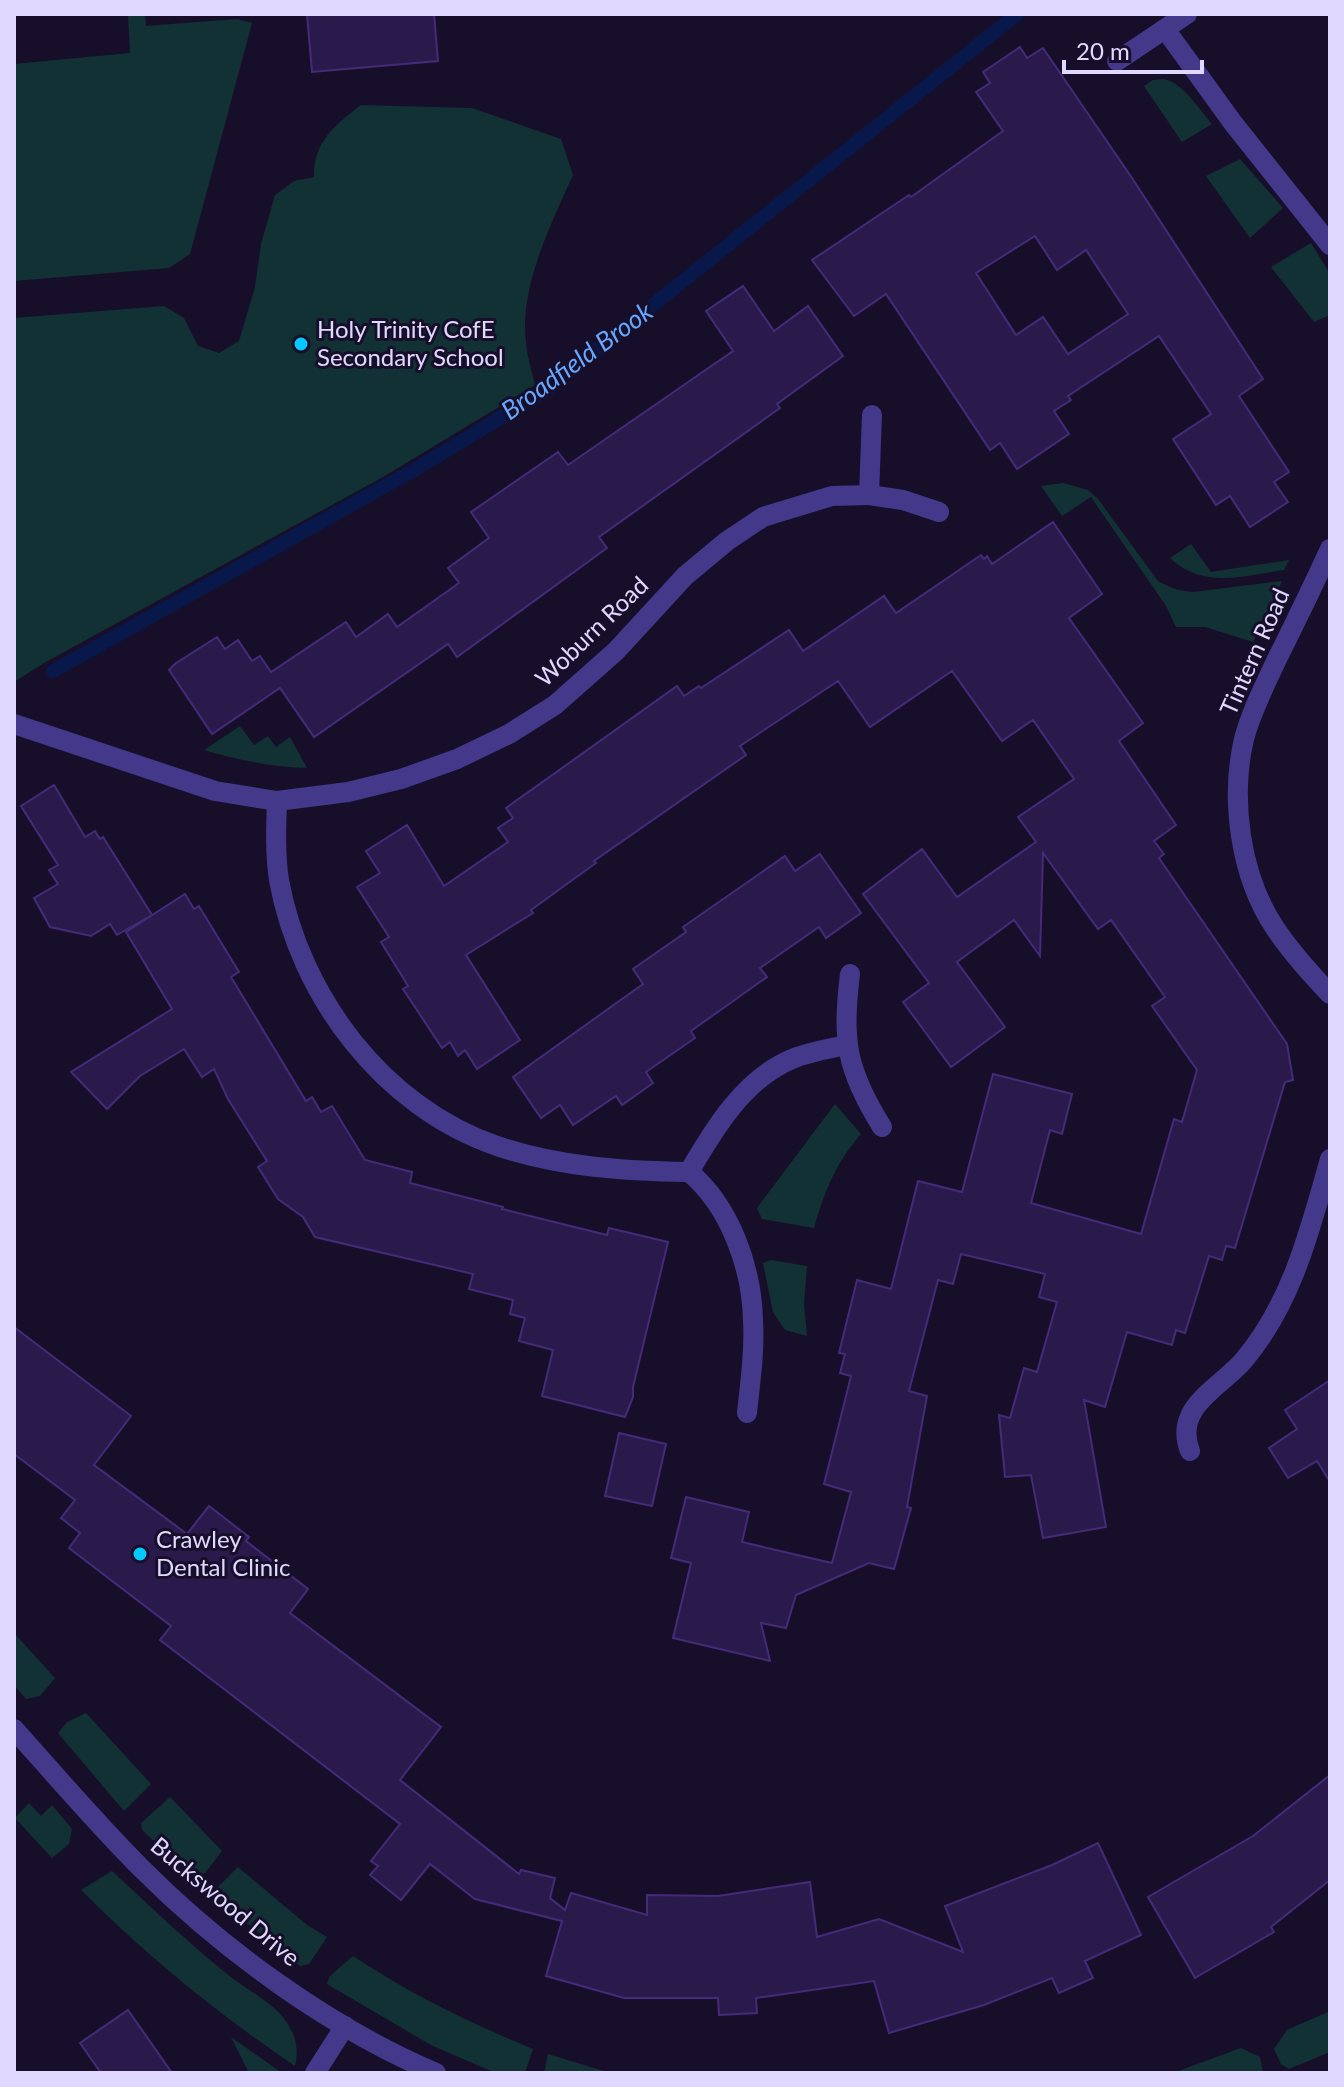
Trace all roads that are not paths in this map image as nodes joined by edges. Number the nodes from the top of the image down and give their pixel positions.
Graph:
1 (1187, 14) edge
2 (1165, 29) junction
3 (1117, 61) dead end
4 (1330, 245) edge
5 (872, 415) dead end
6 (869, 495) junction
7 (939, 512) dead end
8 (1330, 549) edge
9 (14, 724) edge
10 (277, 801) junction
11 (850, 974) dead end
12 (1330, 994) edge
13 (846, 1045) junction
14 (882, 1127) dead end
15 (1330, 1159) edge
16 (689, 1172) junction
17 (747, 1413) dead end
18 (1190, 1451) dead end
19 (14, 1729) edge
20 (345, 2026) junction
21 (315, 2073) edge
22 (436, 2073) edge

1 - 2 street
2 - 3 street
2 - 4 street
5 - 6 street
6 - 7 street, Woburn Road
6 - 10 street, Woburn Road
8 - 12 street, Tintern Road
9 - 10 street, Woburn Road
10 - 16 street
11 - 13 street
13 - 14 street
13 - 16 street
15 - 18 street
16 - 17 street
19 - 20 street, Buckswood Drive
20 - 21 street
20 - 22 street, Buckswood Drive

